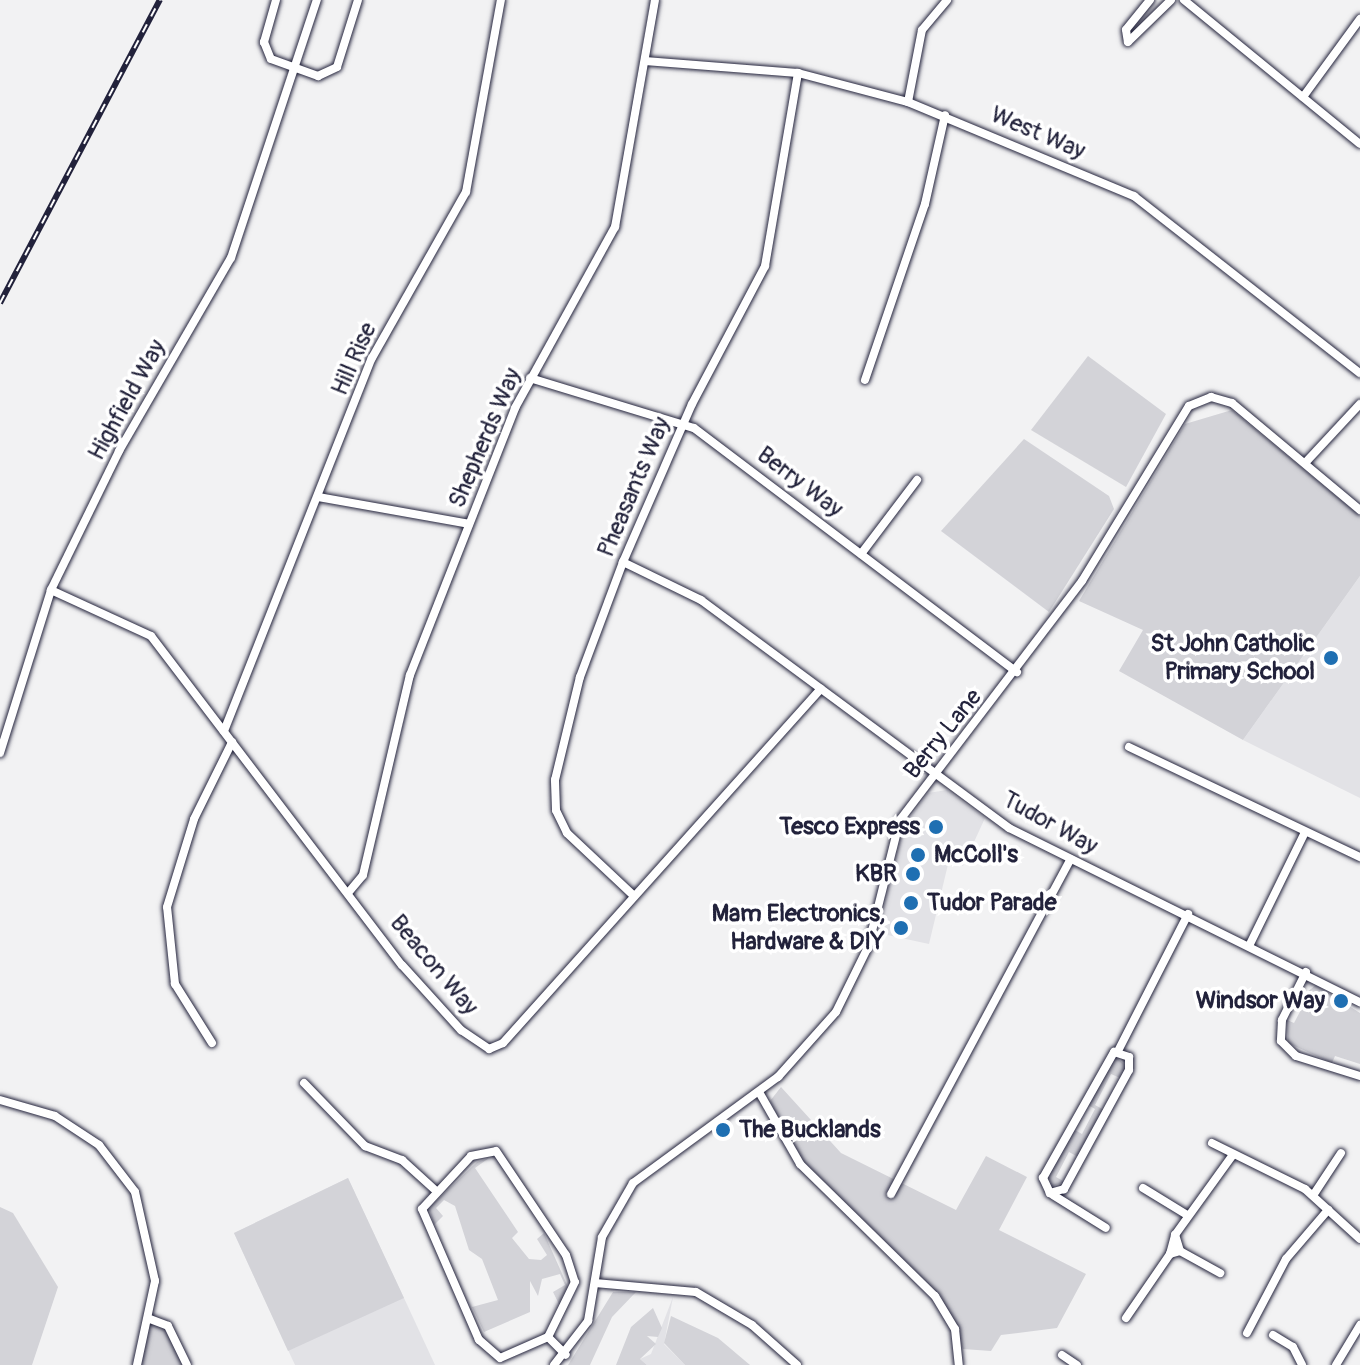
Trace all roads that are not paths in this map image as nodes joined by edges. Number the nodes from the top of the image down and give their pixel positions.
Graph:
1 (276, 0) edge
2 (317, 0) edge
3 (358, 0) edge
4 (501, 0) edge
5 (655, 0) edge
6 (947, 0) edge
7 (1150, 0) edge
8 (1171, 0) edge
9 (1184, 0) edge
10 (1360, 19) edge
11 (645, 61) junction
12 (295, 70) junction
13 (798, 73) junction
14 (1303, 97) junction
15 (908, 102) junction
16 (945, 115) junction
17 (1360, 144) edge
18 (1360, 373) edge
19 (530, 378) junction
20 (865, 380) dead end
21 (1360, 404) edge
22 (684, 422) junction
23 (1305, 463) junction
24 (917, 480) dead end
25 (318, 497) junction
26 (1360, 510) edge
27 (469, 524) junction
28 (861, 554) junction
29 (623, 562) junction
30 (51, 590) junction
31 (1017, 672) junction
32 (821, 689) junction
33 (224, 731) junction
34 (232, 742) junction
35 (1129, 747) dead end
36 (0, 753) edge
37 (938, 775) junction
38 (1305, 832) junction
39 (1360, 857) edge
40 (1071, 859) junction
41 (348, 893) junction
42 (634, 896) junction
43 (1188, 914) junction
44 (1250, 944) junction
45 (1306, 972) junction
46 (1360, 1002) edge
47 (212, 1043) dead end
48 (1118, 1051) junction
49 (1360, 1076) edge
50 (304, 1083) dead end
51 (759, 1092) junction
52 (0, 1100) edge
53 (1212, 1143) dead end
54 (1341, 1153) dead end
55 (1232, 1156) junction
56 (1143, 1188) dead end
57 (434, 1189) junction
58 (1050, 1193) junction
59 (891, 1194) dead end
60 (1314, 1194) junction
61 (1328, 1210) junction
62 (1187, 1215) junction
63 (1106, 1228) dead end
64 (1175, 1235) junction
65 (1360, 1239) edge
66 (1180, 1251) junction
67 (1170, 1254) junction
68 (1220, 1273) dead end
69 (595, 1283) junction
70 (1126, 1318) dead end
71 (150, 1319) junction
72 (1360, 1325) edge
73 (1247, 1333) dead end
74 (1273, 1335) dead end
75 (548, 1337) junction
76 (566, 1355) junction
77 (1062, 1355) dead end
78 (137, 1365) edge
79 (187, 1365) edge
80 (554, 1365) edge
81 (797, 1365) edge
82 (959, 1365) edge
83 (1077, 1365) edge
84 (1302, 1365) edge
85 (1336, 1365) edge

1 - 12 street
2 - 12 street, Highfield Way
3 - 12 street
4 - 25 street, Hill Rise
5 - 11 street, Shepherds Way
6 - 15 street
7 - 8 street
9 - 14 street
10 - 14 street
11 - 13 street, West Way
11 - 19 street, Shepherds Way
12 - 30 street, Highfield Way
13 - 15 street, West Way
13 - 22 street, Pheasants Way
14 - 17 street
15 - 16 street, West Way
16 - 18 street, West Way
16 - 20 street
19 - 22 street, Berry Way
19 - 27 street, Shepherds Way
21 - 23 street
22 - 28 street, Berry Way
22 - 29 street, Pheasants Way
23 - 26 street, Berry Lane
23 - 31 street, Berry Lane
24 - 28 street
25 - 27 street
25 - 33 street, Hill Rise
27 - 41 street, Shepherds Way
28 - 31 street, Berry Way
29 - 32 street, Tudor Way
29 - 42 street, Pheasants Way
30 - 33 street, Beacon Way
30 - 36 street, Highfield Way
31 - 37 street, Berry Lane
32 - 37 street, Tudor Way
32 - 42 street, Beacon Way
33 - 34 street, Beacon Way
34 - 41 street, Beacon Way
34 - 47 street
35 - 38 street
37 - 40 street, Tudor Way
37 - 51 street, Berry Lane
38 - 39 street
38 - 44 street
40 - 43 street, Tudor Way
40 - 59 street
41 - 42 street, Beacon Way
43 - 44 street, Tudor Way
43 - 48 street
44 - 45 street, Tudor Way
45 - 46 street, Tudor Way
45 - 49 street
48 - 58 street
48 - 58 street
50 - 57 street
51 - 69 street, Berry Lane
51 - 82 street
52 - 71 street
53 - 55 street
54 - 60 street
55 - 60 street
55 - 62 street
56 - 62 street
57 - 75 street
57 - 75 street
58 - 63 street
60 - 61 street
61 - 65 street
61 - 73 street
62 - 64 street
64 - 66 street
64 - 67 street
66 - 67 street
66 - 68 street
67 - 70 street
69 - 76 street, Berry Lane
69 - 81 street
71 - 78 street
71 - 79 street
72 - 85 street
74 - 84 street
75 - 76 street
76 - 80 street, Berry Lane
77 - 83 street

